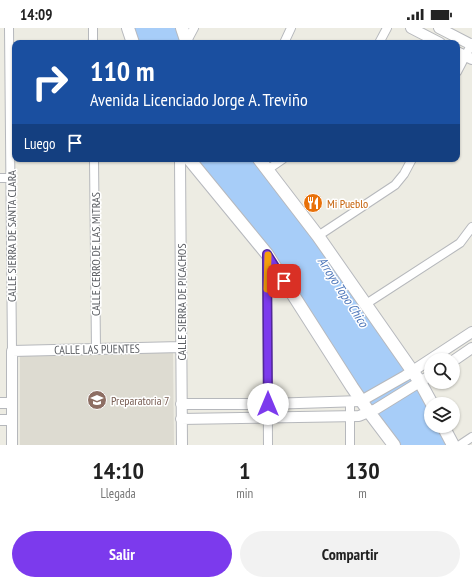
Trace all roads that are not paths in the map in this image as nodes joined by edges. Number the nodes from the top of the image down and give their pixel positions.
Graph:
1 (9, 28) edge
2 (93, 28) edge
3 (128, 28) edge
4 (182, 28) edge
5 (194, 28) edge
6 (291, 28) edge
7 (387, 28) edge
8 (411, 28) edge
9 (439, 28) edge
10 (93, 40) edge
11 (132, 40) edge
12 (186, 40) edge
13 (188, 40) edge
14 (285, 40) edge
15 (381, 40) edge
16 (434, 40) edge
17 (472, 45) edge
18 (465, 56) edge
19 (460, 66) edge
20 (12, 108) edge
21 (94, 162) edge
22 (180, 162) edge
23 (191, 162) edge
24 (261, 162) edge
25 (279, 162) edge
26 (410, 162) edge
27 (267, 170) junction
28 (0, 178) edge
29 (11, 178) junction
30 (472, 227) edge
31 (318, 236) junction
32 (267, 254) junction
33 (366, 304) junction
34 (472, 332) edge
35 (181, 347) junction
36 (472, 348) edge
37 (96, 350) junction
38 (12, 351) junction
39 (460, 356) edge
40 (408, 373) junction
41 (424, 380) edge
42 (416, 385) junction
43 (426, 397) edge
44 (360, 400) junction
45 (0, 403) edge
46 (12, 403) junction
47 (181, 404) junction
48 (268, 404) junction
49 (372, 411) junction
50 (350, 416) junction
51 (268, 418) junction
52 (182, 419) junction
53 (0, 420) edge
54 (12, 420) junction
55 (447, 433) edge
56 (472, 437) edge
57 (12, 445) edge
58 (182, 445) edge
59 (268, 445) edge
60 (350, 445) edge
61 (394, 445) edge
62 (453, 445) edge
63 (460, 445) edge

1 - 20 street, CALLE SIERRA DE SANTA CLARA
2 - 10 street
3 - 11 main road
4 - 12 main road
5 - 13 street
6 - 14 street
7 - 15 street
8 - 16 street
9 - 17 street
17 - 18 street
18 - 19 street
20 - 29 street, CALLE SIERRA DE SANTA CLARA
21 - 37 street, CALLE CERRO DE LAS MITRAS
22 - 35 street, CALLE SIERRA DE PICACHOS
23 - 32 main road
24 - 27 main road
25 - 27 street
26 - 31 street
27 - 31 main road
28 - 29 street
29 - 38 street, CALLE SIERRA DE SANTA CLARA
30 - 33 street
31 - 33 main road
32 - 44 main road
32 - 48 street
33 - 40 main road
34 - 40 street
35 - 37 street, CALLE LAS PUENTES
35 - 47 street, CALLE SIERRA DE PICACHOS
36 - 39 street
37 - 38 street, CALLE LAS PUENTES
38 - 46 street, CALLE SIERRA DE SANTA CLARA
40 - 42 main road
40 - 44 street
41 - 42 street
42 - 43 main road
42 - 49 street
44 - 48 street
44 - 49 main road
44 - 50 street
45 - 46 street
46 - 54 street, CALLE SIERRA DE SANTA CLARA
47 - 48 street
47 - 52 street, CALLE SIERRA DE PICACHOS
48 - 51 street
49 - 50 street
49 - 61 main road
50 - 51 street
50 - 60 street
51 - 52 street
51 - 59 street
52 - 58 street, CALLE SIERRA DE PICACHOS
53 - 54 street
54 - 57 street, CALLE SIERRA DE SANTA CLARA
55 - 62 main road
56 - 63 street

